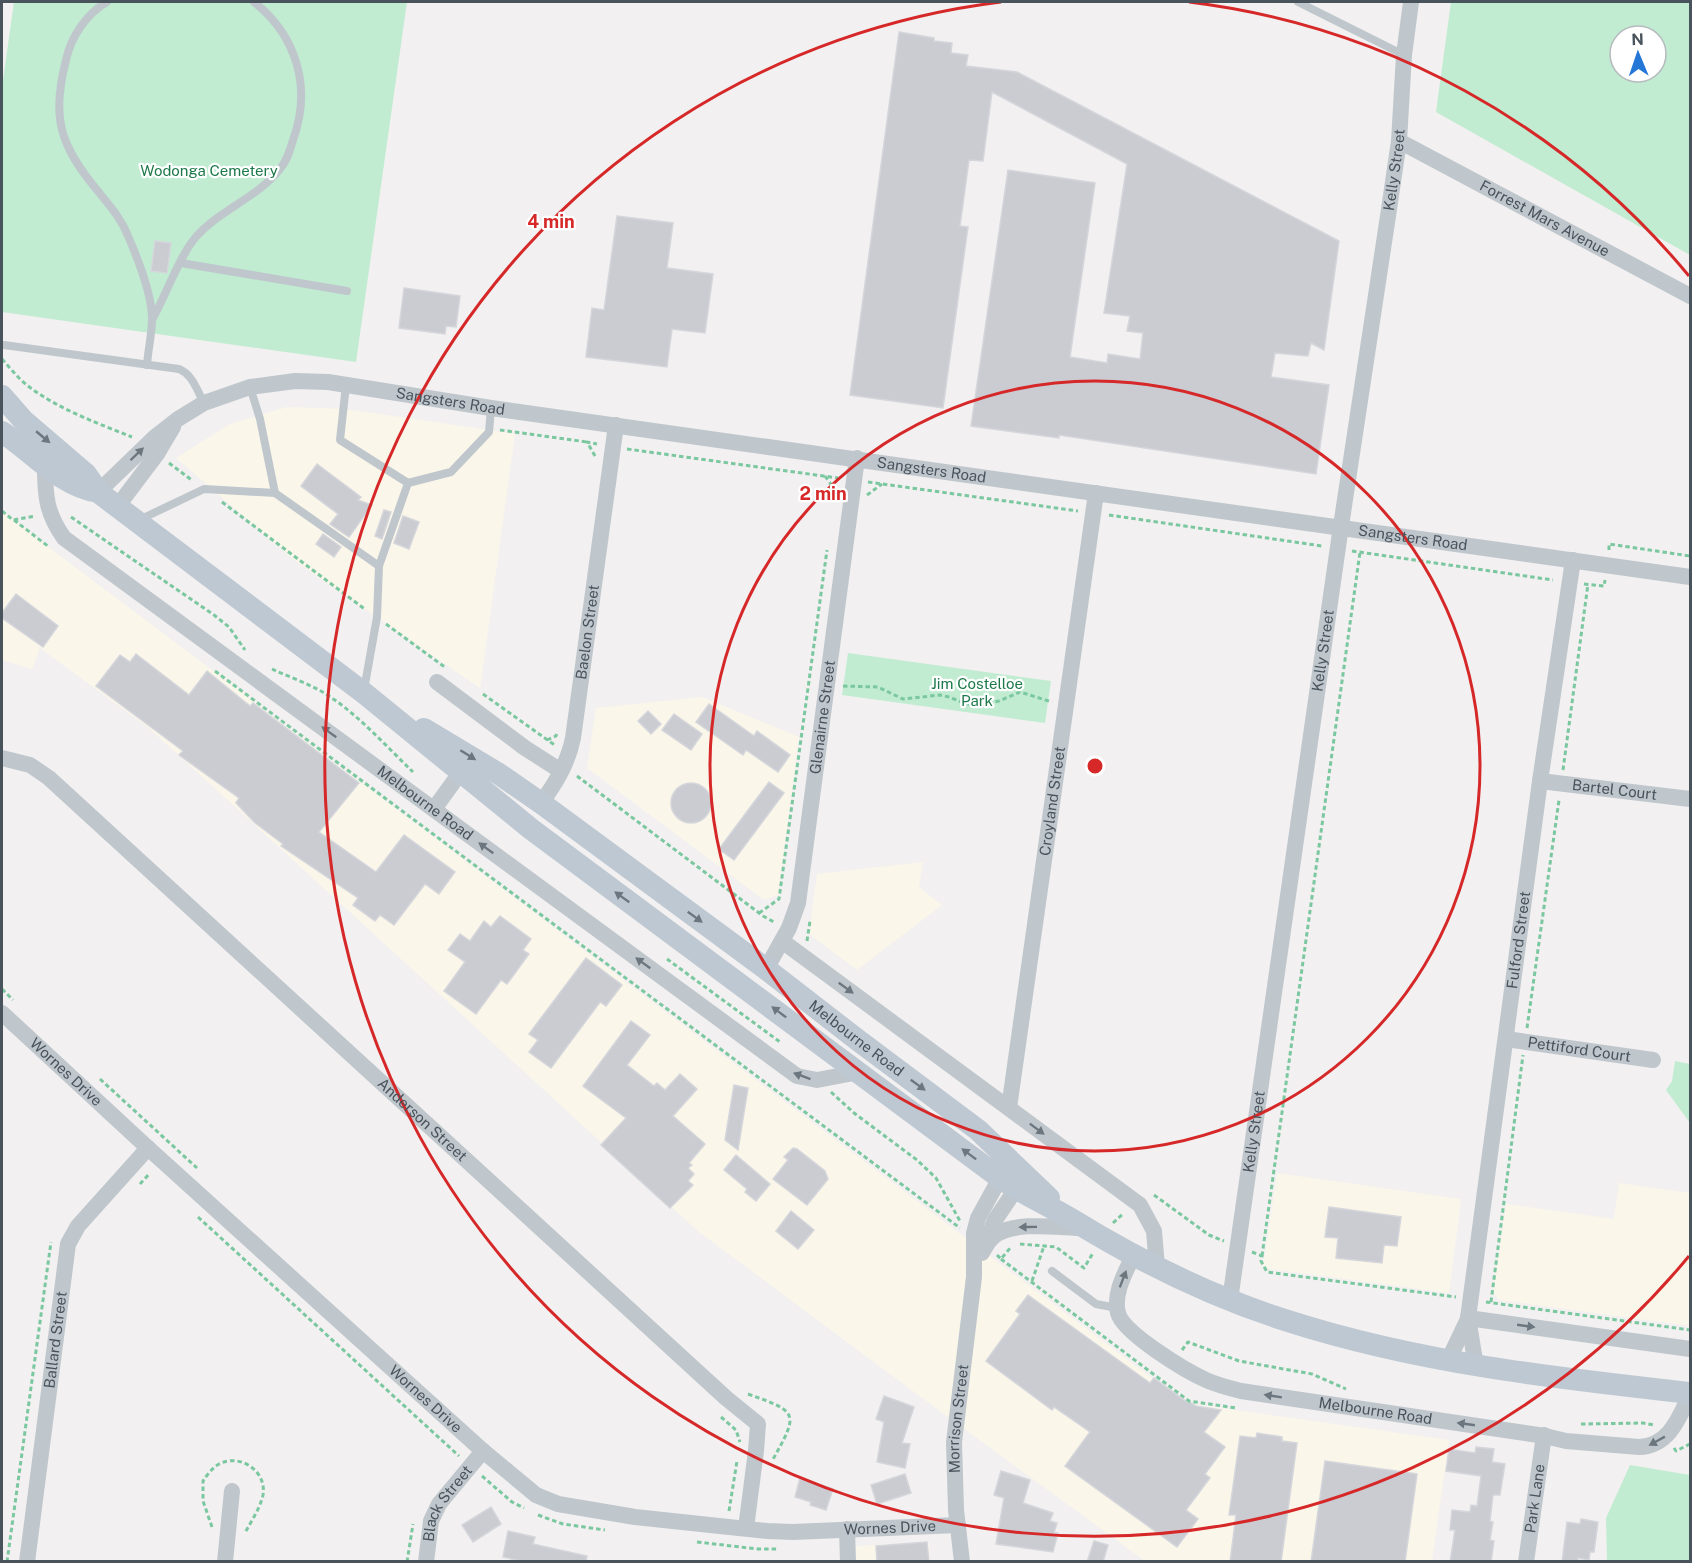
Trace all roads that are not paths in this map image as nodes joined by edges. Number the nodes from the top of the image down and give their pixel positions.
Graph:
1 (107, 2) edge
2 (254, 2) edge
3 (1298, 2) edge
4 (1411, 2) edge
5 (1404, 55) junction
6 (1398, 141) junction
7 (181, 263) junction
8 (347, 291) dead end
9 (1690, 296) edge
10 (153, 318) junction
11 (4, 345) dead end
12 (147, 365) junction
13 (346, 385) junction
14 (250, 387) junction
15 (2, 396) edge
16 (204, 403) junction
17 (491, 408) junction
18 (616, 425) junction
19 (2, 432) edge
20 (152, 449) junction
21 (2, 450) edge
22 (857, 458) junction
23 (40, 462) junction
24 (408, 483) junction
25 (98, 492) junction
26 (275, 493) junction
27 (1096, 493) junction
28 (117, 507) junction
29 (136, 521) junction
30 (1341, 526) junction
31 (1573, 560) junction
32 (379, 566) junction
33 (1690, 577) edge
34 (437, 682) dead end
35 (363, 693) junction
36 (2, 758) edge
37 (564, 766) junction
38 (460, 773) junction
39 (1540, 781) junction
40 (1690, 799) edge
41 (540, 803) junction
42 (434, 809) junction
43 (531, 829) junction
44 (786, 934) junction
45 (766, 969) junction
46 (2, 1013) edge
47 (1506, 1039) junction
48 (859, 1041) junction
49 (1653, 1060) dead end
50 (852, 1067) junction
51 (1009, 1108) junction
52 (142, 1154) junction
53 (1012, 1179) junction
54 (1077, 1223) junction
55 (982, 1252) junction
56 (1133, 1256) junction
57 (1157, 1267) junction
58 (1052, 1271) dead end
59 (974, 1277) junction
60 (1230, 1300) junction
61 (1117, 1308) junction
62 (1468, 1318) junction
63 (1690, 1349) edge
64 (1448, 1361) junction
65 (1476, 1366) junction
66 (1690, 1394) edge
67 (1544, 1435) junction
68 (483, 1451) junction
69 (232, 1491) dead end
70 (747, 1521) junction
71 (958, 1524) junction
72 (847, 1529) junction
73 (27, 1562) edge
74 (225, 1562) edge
75 (426, 1562) edge
76 (848, 1562) edge
77 (962, 1562) edge
78 (1526, 1562) edge

1 - 10 lane
2 - 7 lane
3 - 5 lane
4 - 5 street, Kelly Street
5 - 6 street, Kelly Street
6 - 9 street, Forrest Mars Avenue
6 - 30 street, Kelly Street
7 - 8 lane
7 - 10 lane
10 - 12 lane
11 - 12 lane
12 - 16 lane
13 - 14 street, Sangsters Road
13 - 17 street, Sangsters Road
13 - 24 lane
14 - 16 street, Sangsters Road
14 - 26 lane
15 -> 25 main road, Melbourne Road
16 - 20 street, Sangsters Road
17 - 18 street, Sangsters Road
17 - 24 lane
18 - 22 street, Sangsters Road
18 - 37 street, Baelon Street
19 - 23 main road, Melbourne Road
25 -> 20 street, Sangsters Road
20 - 28 street, Sangsters Road
21 - 23 main road
22 - 27 street, Sangsters Road
22 - 44 street, Glenairne Street
23 - 25 main road, Melbourne Road
42 -> 23 street, Melbourne Road
24 - 32 lane
25 - 28 main road, Melbourne Road
26 - 29 lane
26 - 32 lane
27 - 30 street, Sangsters Road
27 - 51 street, Croyland Street
28 - 29 main road, Melbourne Road
29 - 35 main road, Melbourne Road
30 - 31 street, Sangsters Road
30 - 60 street, Kelly Street
31 - 33 street, Sangsters Road
31 - 39 street, Fulford Street
32 - 35 lane
34 - 37 street
35 - 38 main road, Melbourne Road
35 -> 41 main road, Melbourne Road
36 - 70 street, Anderson Street
37 - 41 street, Baelon Street
38 - 42 street
38 - 43 main road, Melbourne Road
39 - 40 street, Bartel Court
39 - 47 street, Fulford Street
41 - 43 main road, Baelon Street
41 -> 45 main road, Melbourne Road
50 -> 42 street, Melbourne Road
50 -> 43 main road, Melbourne Road
44 - 45 street, Glenairne Street
44 -> 51 street
45 - 48 main road, Melbourne Road
46 - 52 street, Wornes Drive
47 - 49 street, Pettiford Court
47 - 62 street, Fulford Street
48 - 50 main road
48 -> 53 main road, Melbourne Road
53 -> 50 main road, Melbourne Road
51 -> 57 street
52 - 68 street, Wornes Drive
52 - 73 street, Ballard Street
53 - 54 main road, Melbourne Road
53 - 55 street, Morrison Street
53 - 59 street, Morrison Street
54 -> 55 street, Morrison Street
54 - 56 main road, Melbourne Road
55 - 59 street, Morrison Street
56 - 57 main road, Melbourne Road
61 -> 56 street
57 - 60 main road, Melbourne Road
58 - 61 lane
59 - 71 street, Morrison Street
60 - 64 main road, Melbourne Road
67 -> 61 street, Melbourne Road
62 -> 63 street
62 - 64 street, Fulford Street
62 - 65 street, Fulford Street
64 - 65 main road, Melbourne Road
65 - 66 main road, Melbourne Road
66 -> 67 street, Melbourne Road
67 - 78 street, Park Lane
68 - 70 street, Wornes Drive
68 - 75 street, Black Street
69 - 74 street
70 - 72 street, Wornes Drive
71 - 72 street, Wornes Drive
71 - 77 street, Morrison Street
72 - 76 street

